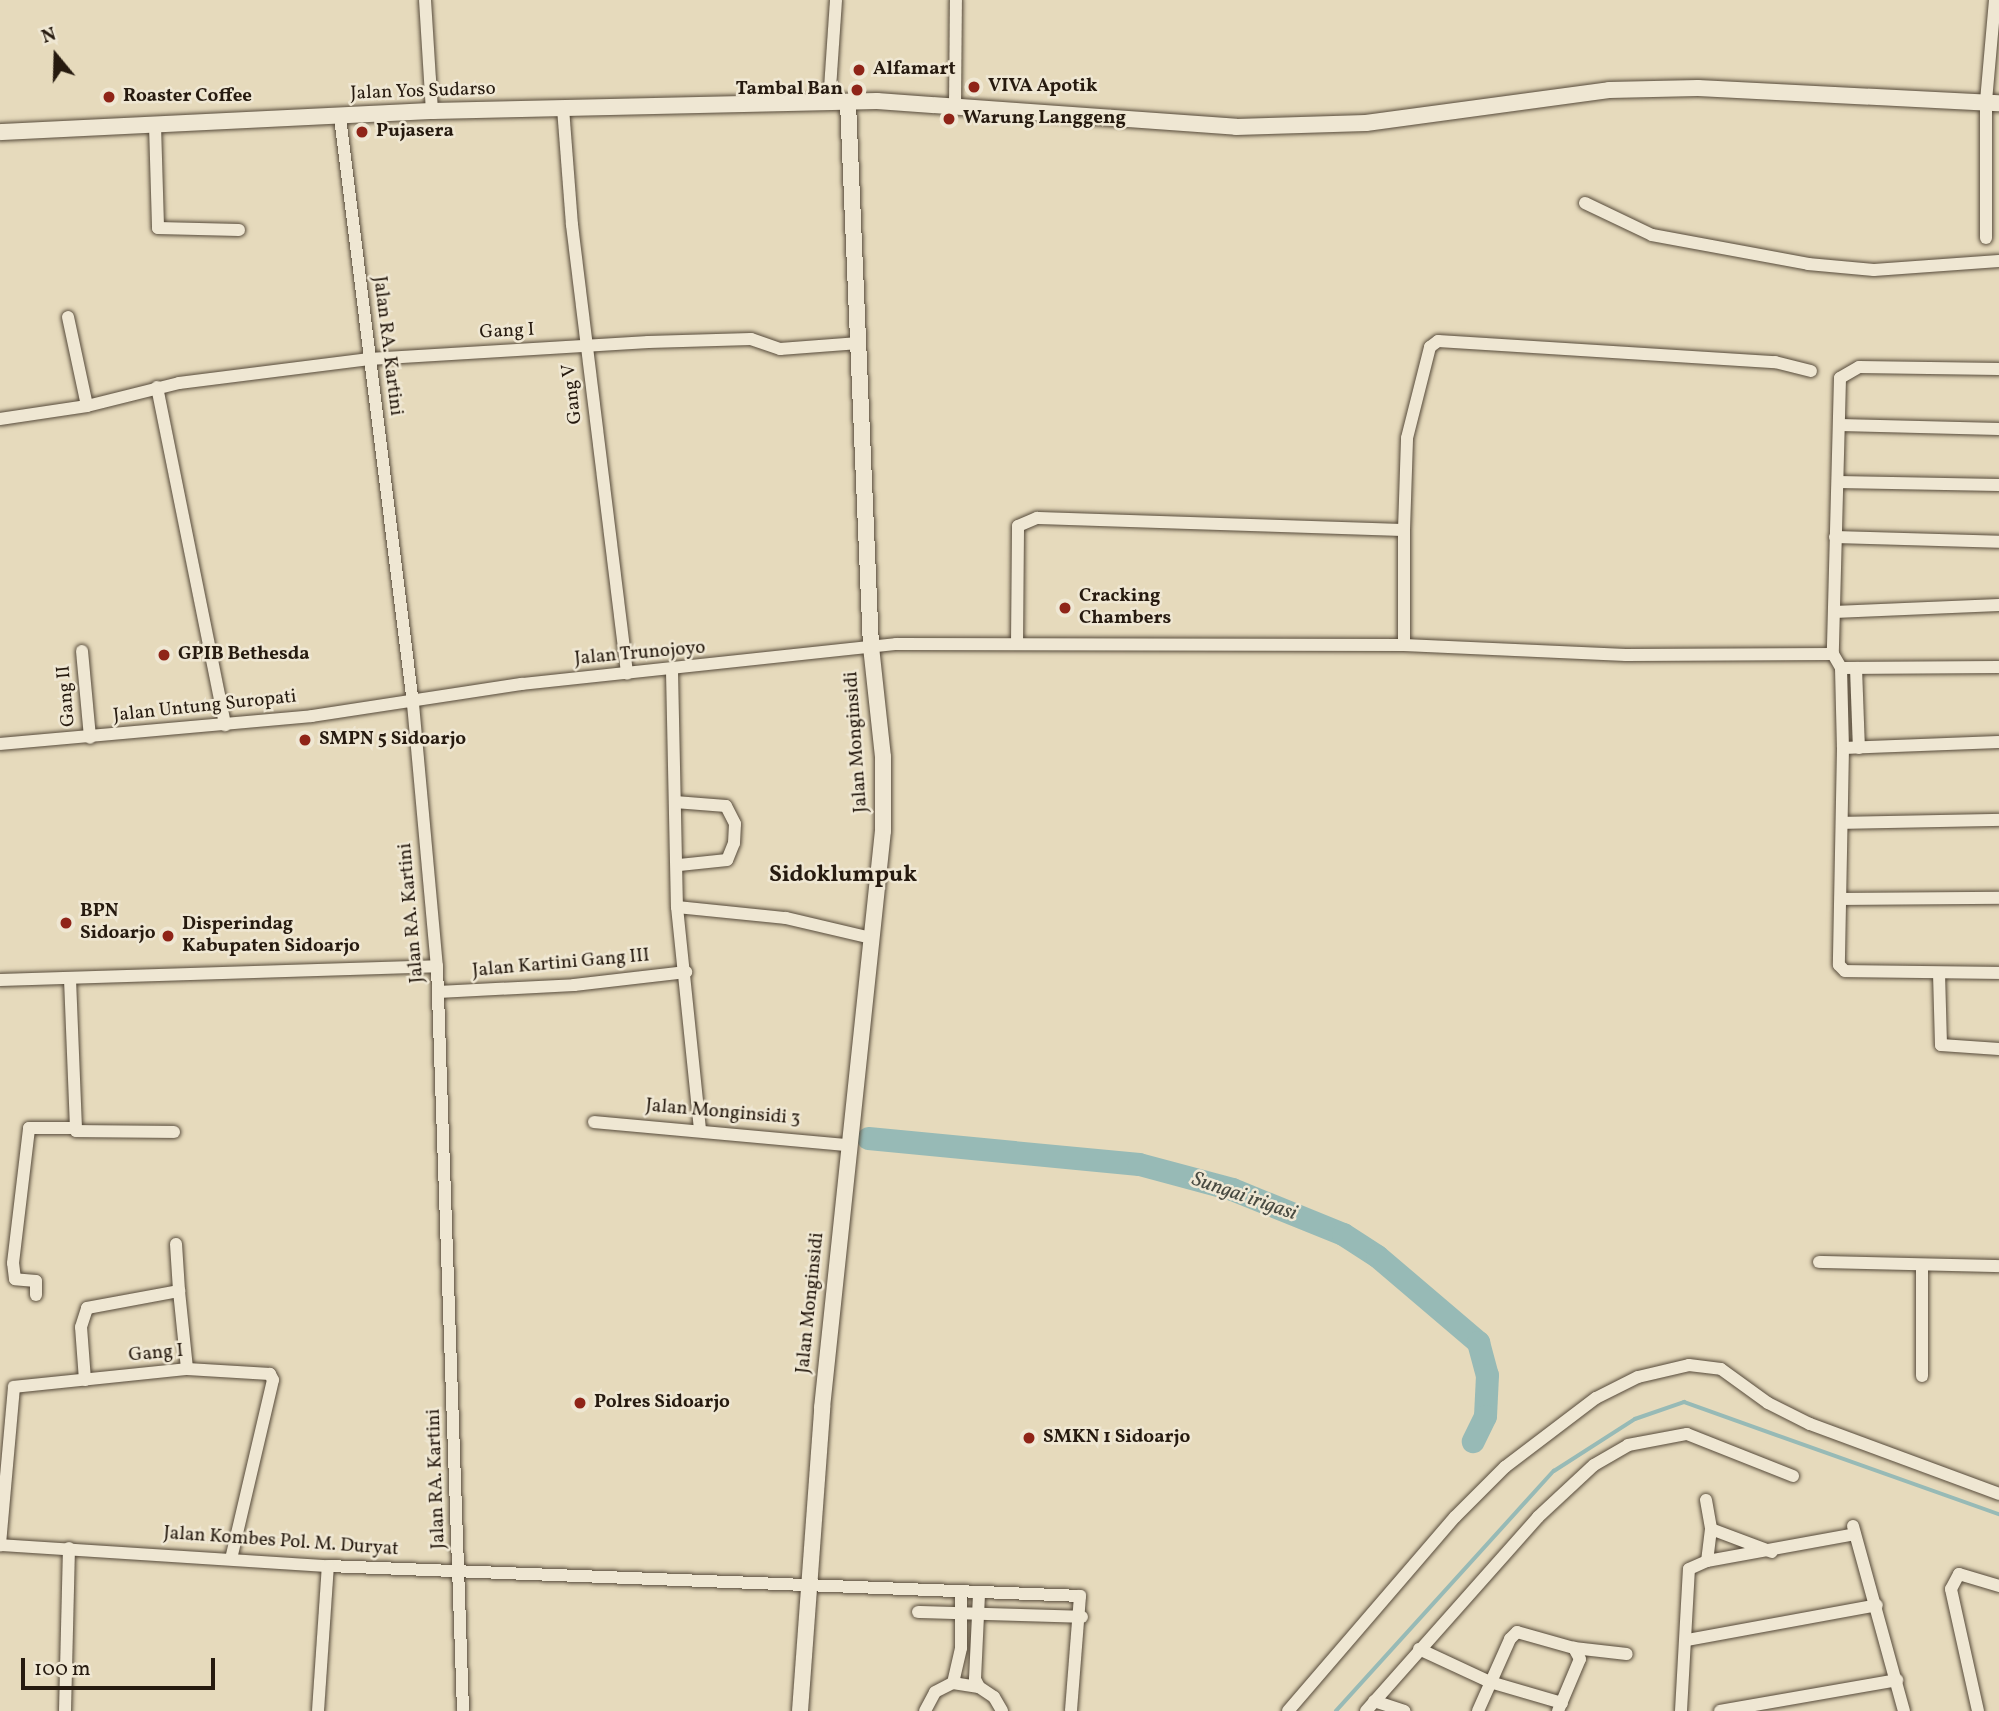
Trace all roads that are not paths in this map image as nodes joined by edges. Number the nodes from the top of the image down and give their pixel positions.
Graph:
1 (425, 0) edge
2 (836, 0) edge
3 (956, 0) edge
4 (1995, 0) edge
5 (848, 102) junction
6 (1993, 102) edge
7 (830, 103) junction
8 (955, 106) junction
9 (563, 108) junction
10 (432, 111) junction
11 (340, 117) junction
12 (155, 125) junction
13 (0, 132) edge
14 (1585, 203) dead end
15 (239, 230) dead end
16 (1986, 238) dead end
17 (1999, 261) edge
18 (68, 317) dead end
19 (859, 343) junction
20 (587, 348) junction
21 (369, 359) junction
22 (1999, 369) edge
23 (1811, 371) dead end
24 (157, 387) junction
25 (87, 406) junction
26 (0, 419) edge
27 (1840, 425) junction
28 (1999, 429) edge
29 (1838, 482) junction
30 (1999, 485) edge
31 (1404, 530) junction
32 (1835, 537) junction
33 (1999, 542) edge
34 (1999, 605) edge
35 (1834, 612) junction
36 (1017, 644) junction
37 (1404, 645) junction
38 (871, 647) junction
39 (82, 651) dead end
40 (1833, 654) junction
41 (1999, 667) edge
42 (1841, 668) junction
43 (1856, 668) junction
44 (672, 671) junction
45 (626, 674) junction
46 (413, 704) junction
47 (225, 725) junction
48 (90, 738) junction
49 (1999, 742) edge
50 (0, 744) edge
51 (1843, 748) junction
52 (1859, 748) junction
53 (675, 802) junction
54 (1999, 820) edge
55 (1842, 823) junction
56 (679, 865) junction
57 (1999, 898) edge
58 (1842, 899) junction
59 (677, 907) junction
60 (871, 938) junction
61 (437, 966) junction
62 (686, 972) junction
63 (1939, 973) junction
64 (1999, 973) edge
65 (70, 979) junction
66 (0, 980) edge
67 (438, 992) junction
68 (1999, 1049) edge
69 (594, 1122) dead end
70 (76, 1128) junction
71 (700, 1129) junction
72 (174, 1132) dead end
73 (848, 1145) junction
74 (176, 1244) dead end
75 (1819, 1262) dead end
76 (6, 1263) edge
77 (1922, 1265) junction
78 (1999, 1266) edge
79 (179, 1290) junction
80 (36, 1295) dead end
81 (187, 1369) junction
82 (1922, 1376) dead end
83 (85, 1380) junction
84 (1793, 1476) dead end
85 (1999, 1494) edge
86 (1706, 1500) dead end
87 (1711, 1529) junction
88 (0, 1545) edge
89 (69, 1548) junction
90 (1772, 1552) junction
91 (231, 1559) junction
92 (1707, 1561) junction
93 (328, 1566) junction
94 (460, 1572) junction
95 (1999, 1586) edge
96 (811, 1587) junction
97 (961, 1592) junction
98 (979, 1594) junction
99 (1878, 1605) junction
100 (918, 1612) dead end
101 (960, 1614) junction
102 (979, 1615) junction
103 (1082, 1617) junction
104 (1687, 1640) junction
105 (1574, 1648) junction
106 (1419, 1649) junction
107 (1627, 1654) dead end
108 (1897, 1680) junction
109 (1490, 1682) junction
110 (953, 1683) junction
111 (979, 1686) junction
112 (1370, 1706) edge
113 (1560, 1707) edge
114 (65, 1711) edge
115 (318, 1711) edge
116 (463, 1711) edge
117 (800, 1711) edge
118 (925, 1711) edge
119 (1002, 1711) edge
120 (1071, 1711) edge
121 (1288, 1711) edge
122 (1404, 1711) edge
123 (1478, 1711) edge
124 (1681, 1711) edge
125 (1720, 1711) edge
126 (1904, 1711) edge
127 (1978, 1711) edge

1 - 10 street
2 - 7 street
3 - 8 street
4 - 6 street
5 - 7 main road, Jalan Yos Sudarso
5 - 8 main road, Jalan Yos Sudarso
5 - 19 main road, Jalan Monginsidi
6 - 8 main road, Jalan Yos Sudarso
6 - 16 street
7 - 9 main road, Jalan Yos Sudarso
9 - 10 main road, Jalan Yos Sudarso
9 - 20 street, Gang V
10 - 11 main road, Jalan Yos Sudarso
11 - 12 main road, Jalan Yos Sudarso
11 - 21 street, Jalan RA. Kartini
12 - 13 main road, Jalan Yos Sudarso
12 - 15 street
14 - 17 street
18 - 25 street
19 - 20 street, Gang I
19 - 38 main road, Jalan Monginsidi
20 - 21 street, Gang I
20 - 45 street, Gang V
21 - 24 street, Gang I
21 - 46 street, Jalan RA. Kartini
22 - 27 street
23 - 31 street
24 - 25 street, Gang I
24 - 47 street
25 - 26 street, Gang I
27 - 28 street
27 - 29 street
29 - 30 street
29 - 32 street
31 - 36 street
31 - 37 street
32 - 33 street
32 - 35 street
34 - 35 street
35 - 40 street
36 - 37 street, Jalan Trunojoyo
36 - 38 street, Jalan Trunojoyo
37 - 40 street, Jalan Trunojoyo
38 - 44 street, Jalan Trunojoyo
38 - 60 main road, Jalan Monginsidi
39 - 48 street, Gang II
40 - 42 street
41 - 43 street
42 - 43 street
42 - 51 street
43 - 52 street
44 - 45 street, Jalan Trunojoyo
44 - 53 street
45 - 46 street, Jalan Trunojoyo
46 - 47 street, Jalan Untung Suropati
46 - 61 street, Jalan RA. Kartini
47 - 48 street, Jalan Untung Suropati
48 - 50 street, Jalan Untung Suropati
49 - 52 street
51 - 52 street
51 - 55 street
53 - 56 street
53 - 56 street
54 - 55 street
55 - 58 street
56 - 59 street
57 - 58 street
58 - 63 street
59 - 60 street
59 - 62 street
60 - 73 main road, Jalan Monginsidi
61 - 65 street
61 - 67 street, Jalan RA. Kartini
62 - 67 street, Jalan Kartini Gang III
62 - 71 street
63 - 64 street
63 - 68 street
65 - 66 street
65 - 70 street
67 - 94 street, Jalan RA. Kartini
69 - 71 street, Jalan Monginsidi 3
70 - 72 street
70 - 76 street
71 - 73 street, Jalan Monginsidi 3
73 - 96 main road, Jalan Monginsidi
74 - 79 street
75 - 77 street
76 - 80 street
77 - 78 street
77 - 82 street
79 - 81 street
79 - 83 street
81 - 83 street, Gang I
81 - 91 street, Gang I
83 - 88 street, Gang I
84 - 106 street
85 - 121 street
86 - 87 street
87 - 90 street
87 - 92 street
88 - 89 street, Jalan Kombes Pol. M. Duryat
89 - 91 street, Jalan Kombes Pol. M. Duryat
89 - 114 street
90 - 92 street
90 - 99 street
91 - 93 street, Jalan Kombes Pol. M. Duryat
92 - 104 street
93 - 94 street, Jalan Kombes Pol. M. Duryat
93 - 115 street
94 - 96 street, Jalan Kombes Pol. M. Duryat
94 - 116 street, Jalan RA. Kartini
95 - 127 street
96 - 97 street, Jalan Kombes Pol. M. Duryat
96 - 117 main road, Jalan Monginsidi
97 - 98 street, Jalan Kombes Pol. M. Duryat
97 - 101 street
98 - 102 street
98 - 103 street, Jalan Kombes Pol. M. Duryat
99 - 104 street
99 - 108 street
100 - 101 street
101 - 102 street
101 - 110 street
102 - 103 street
102 - 111 street
103 - 120 street
104 - 124 street
105 - 107 street
105 - 109 street
105 - 113 street
106 - 109 street
106 - 112 street
108 - 125 street
108 - 126 street
109 - 113 street
109 - 123 street
110 - 111 street
110 - 118 street
111 - 119 street
112 - 122 street

